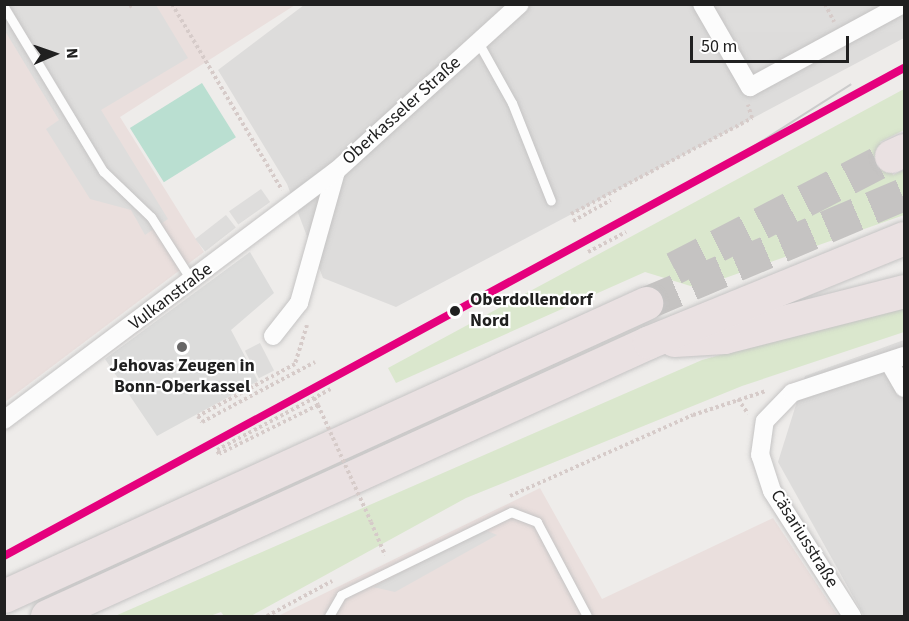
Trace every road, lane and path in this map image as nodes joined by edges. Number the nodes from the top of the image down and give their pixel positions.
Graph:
1 (172, 4) edge
2 (520, 4) edge
3 (702, 4) edge
4 (903, 4) edge
5 (4, 7) edge
6 (478, 42) junction
7 (750, 87) junction
8 (336, 171) junction
9 (611, 200) dead end
10 (551, 201) dead end
11 (291, 205) junction
12 (626, 232) dead end
13 (904, 238) edge
14 (588, 252) dead end
15 (192, 281) junction
16 (904, 291) edge
17 (644, 293) tunnel mouth
18 (298, 303) junction
19 (273, 336) dead end
20 (649, 342) junction
21 (897, 359) edge
22 (315, 362) dead end
23 (295, 364) junction
24 (299, 372) junction
25 (904, 388) edge
26 (331, 389) dead end
27 (792, 393) junction
28 (314, 398) junction
29 (318, 405) junction
30 (4, 420) edge
31 (503, 499) dead end
32 (396, 550) dead end
33 (385, 555) junction
34 (374, 560) dead end
35 (343, 576) dead end
36 (4, 596) edge
37 (47, 616) edge
38 (267, 616) edge
39 (329, 616) edge
40 (586, 616) edge
41 (852, 616) edge

1 - 11 path
2 - 6 street, Oberkasseler Straße
3 - 7 street
4 - 7 street
5 - 15 lane
6 - 8 street, Oberkasseler Straße
6 - 10 lane
7 - 9 path
8 - 11 street, Vulkanstraße
8 - 18 street, Oberkasseler Straße
11 - 15 street, Vulkanstraße
12 - 14 path
13 - 20 highway
15 - 30 street, Vulkanstraße
16 - 20 highway
17 - 36 highway
18 - 19 street, Oberkasseler Straße
18 - 23 path
20 - 37 highway
21 - 25 street
21 - 27 street, Cäsariusstraße
22 - 24 path
23 - 24 path
23 - 24 path
26 - 28 path
27 - 31 path
27 - 41 street, Cäsariusstraße
28 - 29 path
28 - 29 path
29 - 33 path, bridge
32 - 33 path
33 - 34 path
35 - 38 path
39 - 40 lane

